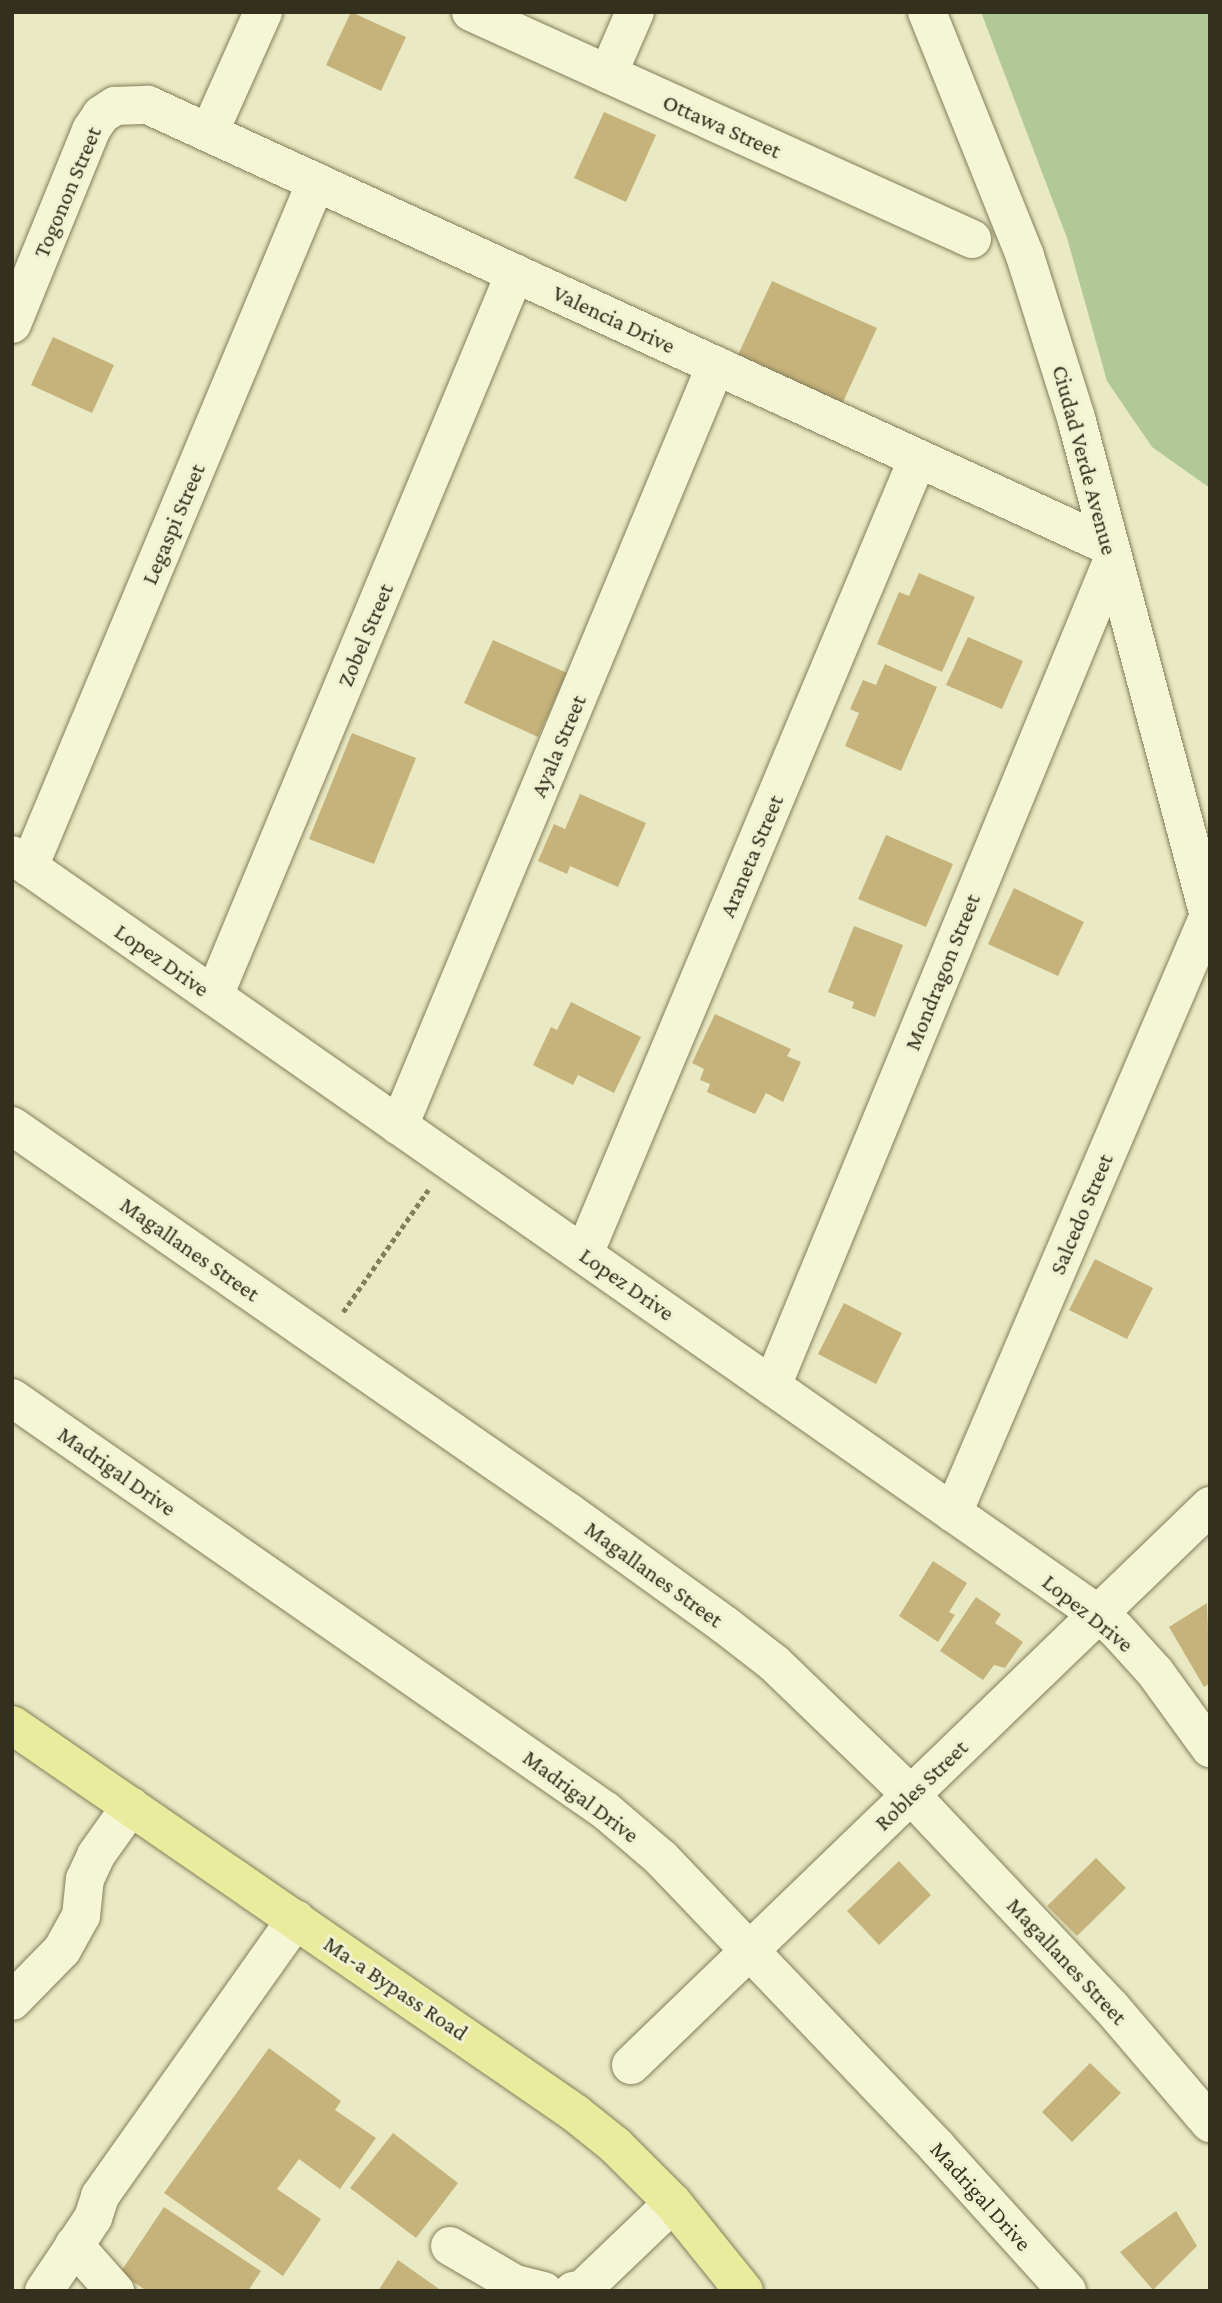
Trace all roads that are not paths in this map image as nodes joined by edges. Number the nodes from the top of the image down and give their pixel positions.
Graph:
1 (263, 12) edge
2 (471, 12) edge
3 (635, 12) edge
4 (926, 12) edge
5 (608, 74) junction
6 (115, 106) joint
7 (209, 133) junction
8 (316, 182) junction
9 (972, 239) dead end
10 (515, 274) junction
11 (12, 324) edge
12 (716, 365) junction
13 (918, 458) junction
14 (1111, 552) junction
15 (21, 861) edge
16 (1209, 918) edge
17 (214, 996) junction
18 (12, 1126) edge
19 (399, 1126) junction
20 (584, 1254) junction
21 (772, 1386) junction
22 (12, 1398) edge
23 (1210, 1506) edge
24 (953, 1513) junction
25 (1098, 1614) junction
26 (12, 1725) edge
27 (1210, 1748) edge
28 (911, 1795) junction
29 (131, 1806) junction
30 (296, 1919) junction
31 (751, 1949) junction
32 (12, 2001) edge
33 (631, 2065) dead end
34 (1210, 2123) edge
35 (673, 2203) junction
36 (74, 2245) junction
37 (450, 2246) dead end
38 (44, 2291) edge
39 (115, 2291) edge
40 (544, 2291) edge
41 (573, 2291) edge
42 (744, 2291) edge
43 (1066, 2291) edge

1 - 7 street
2 - 5 street, Ottawa Street
3 - 5 street
4 - 14 street, Ciudad Verde Avenue
5 - 9 street, Ottawa Street
6 - 7 street, Valencia Drive
6 - 11 street, Togonon Street
7 - 8 street, Valencia Drive
8 - 10 street, Valencia Drive
8 - 15 street, Legaspi Street
10 - 12 street, Valencia Drive
10 - 17 street, Zobel Street
12 - 13 street, Valencia Drive
12 - 19 street, Ayala Street
13 - 14 street, Valencia Drive
13 - 20 street, Araneta Street
14 - 16 street, Ciudad Verde Avenue
14 - 21 street, Mondragon Street
15 - 17 street, Lopez Drive
16 - 24 street, Salcedo Street
17 - 19 street, Lopez Drive
18 - 28 street, Magallanes Street
19 - 20 street, Lopez Drive
20 - 21 street, Lopez Drive
21 - 24 street, Lopez Drive
22 - 31 street, Madrigal Drive
23 - 25 street, Robles Street
24 - 25 street, Lopez Drive
25 - 27 street, Lopez Drive
25 - 28 street, Robles Street
26 - 29 main road, Ma-a Bypass Road
28 - 31 street, Robles Street
28 - 34 street, Magallanes Street
29 - 30 main road, Ma-a Bypass Road
29 - 32 street
30 - 35 main road, Ma-a Bypass Road
30 - 36 street
31 - 33 street, Robles Street
31 - 43 street, Madrigal Drive
35 - 41 street
35 - 42 main road, Ma-a Bypass Road
36 - 38 street
36 - 39 street
37 - 40 street

